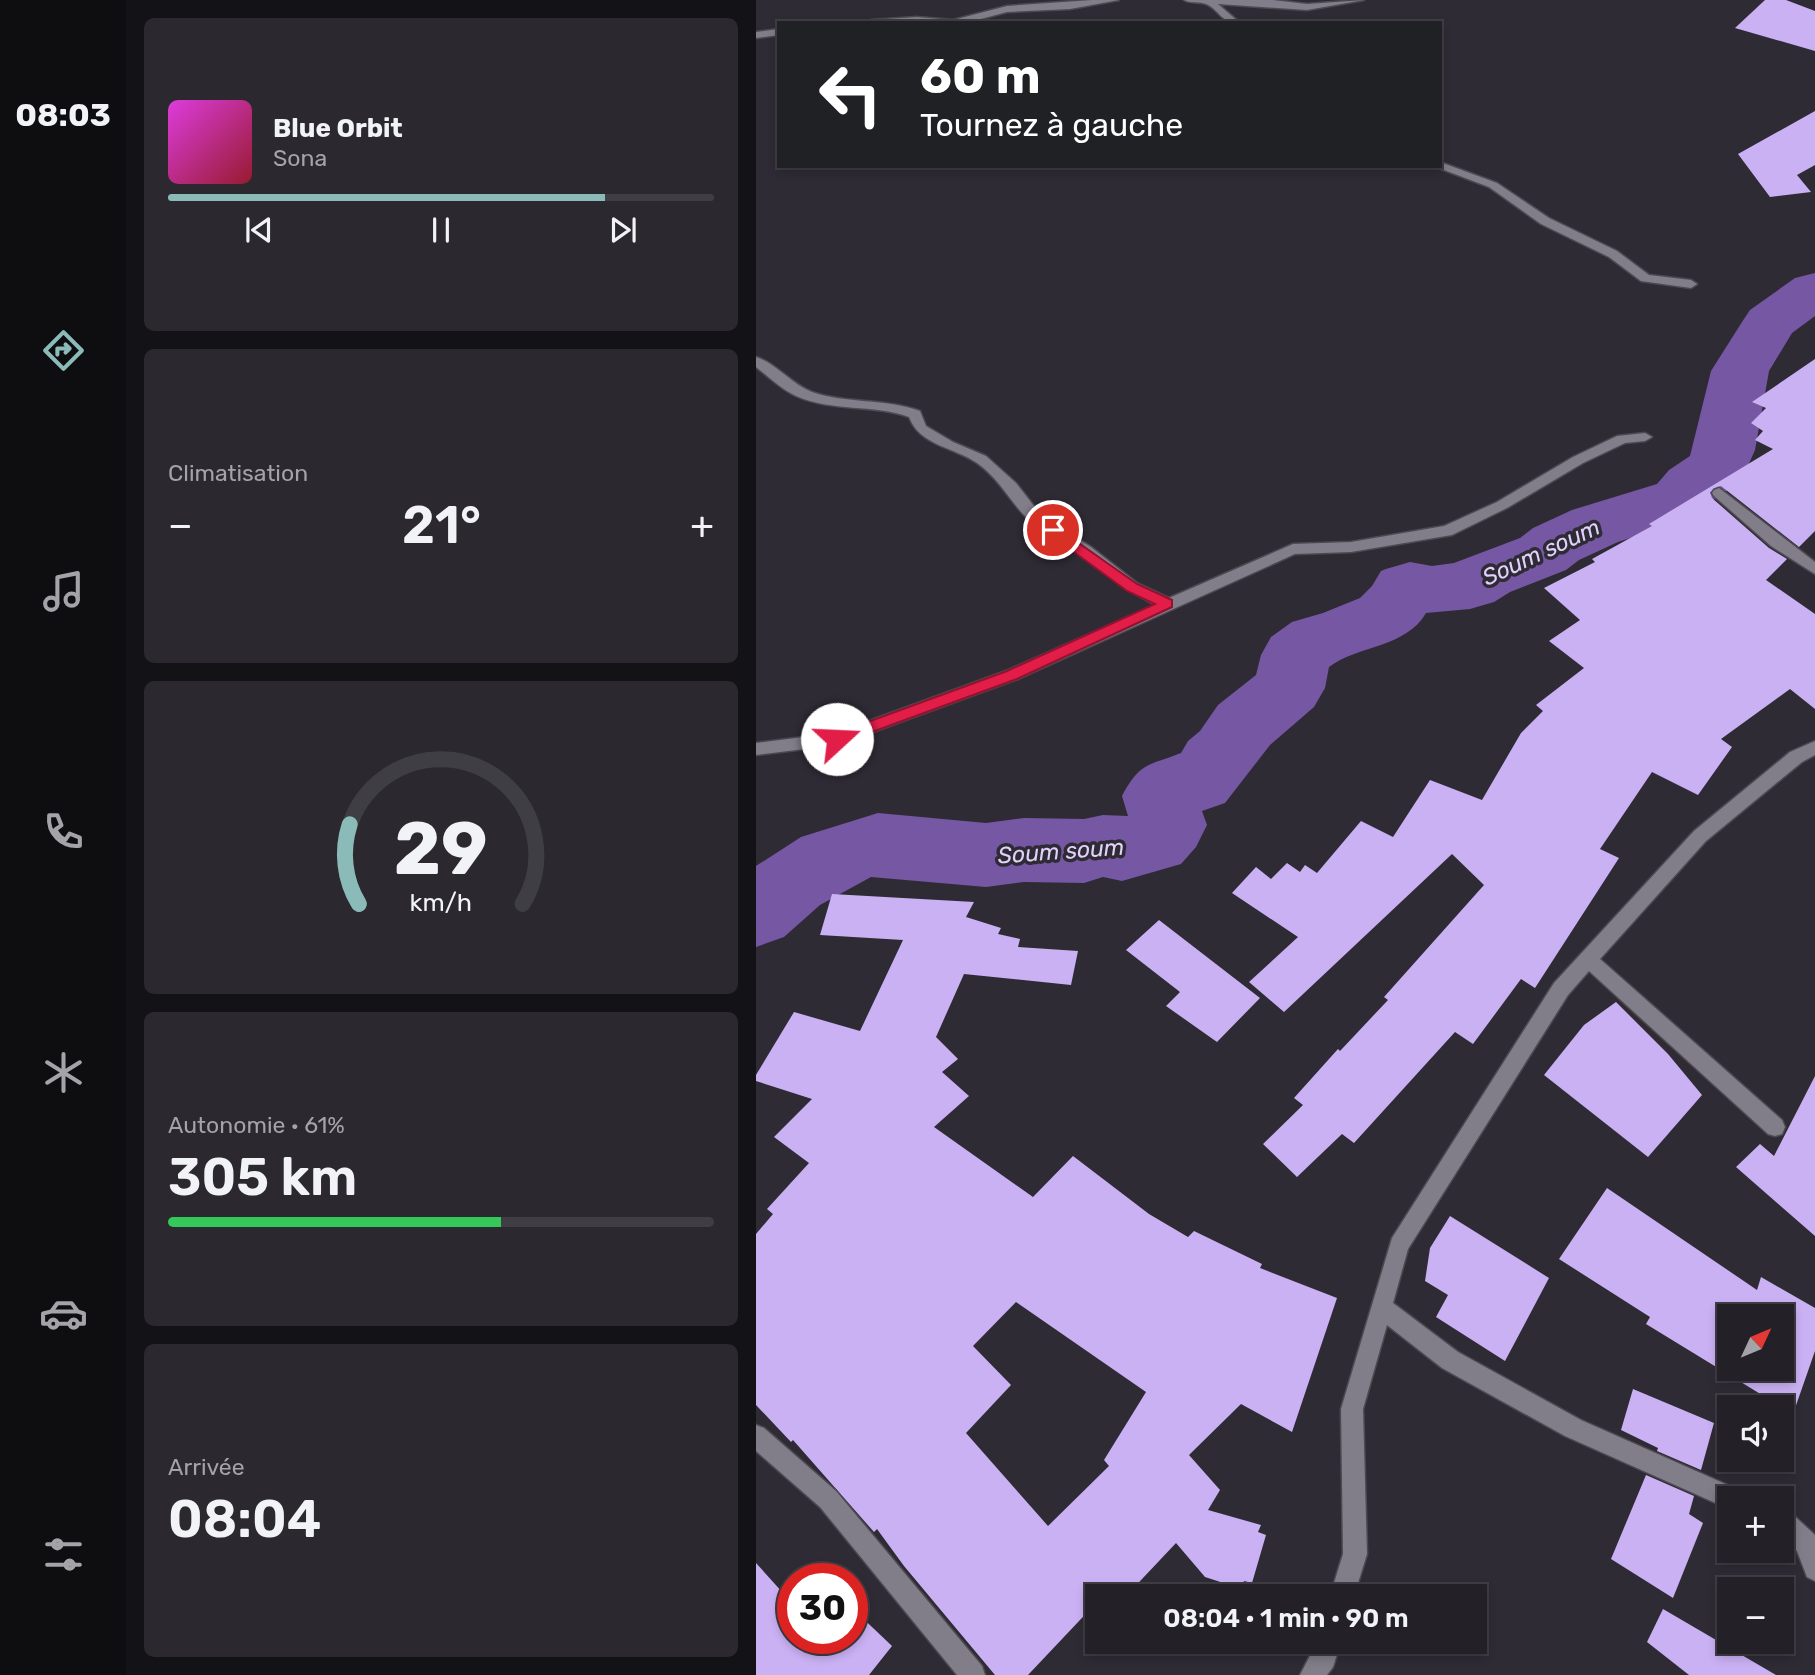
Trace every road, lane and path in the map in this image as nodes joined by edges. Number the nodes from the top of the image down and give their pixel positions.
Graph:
1 (1114, 0) edge
2 (1189, 0) edge
3 (1359, 0) edge
4 (1208, 1) edge
5 (902, 21) edge
6 (929, 21) edge
7 (961, 21) edge
8 (1233, 21) edge
9 (777, 32) edge
10 (756, 36) edge
11 (1442, 166) edge
12 (1691, 284) dead end
13 (756, 362) edge
14 (1645, 438) dead end
15 (1719, 493) dead end
16 (1815, 569) edge
17 (1167, 604) junction
18 (1815, 747) edge
19 (756, 749) edge
20 (1588, 960) junction
21 (1775, 1126) dead end
22 (1381, 1307) junction
23 (756, 1436) edge
24 (1717, 1492) edge
25 (1794, 1532) edge
26 (1815, 1569) edge
27 (1346, 1584) edge
28 (1325, 1654) edge
29 (973, 1675) edge
30 (1312, 1675) edge

1 - 7 street
2 - 4 street
3 - 4 street
4 - 8 street
5 - 6 street
9 - 10 street
11 - 12 street
13 - 17 street
14 - 17 street
15 - 16 street
17 - 19 street
18 - 20 street
20 - 21 street
20 - 22 street
22 - 24 street
22 - 27 street
23 - 29 street
25 - 26 street
28 - 30 street

